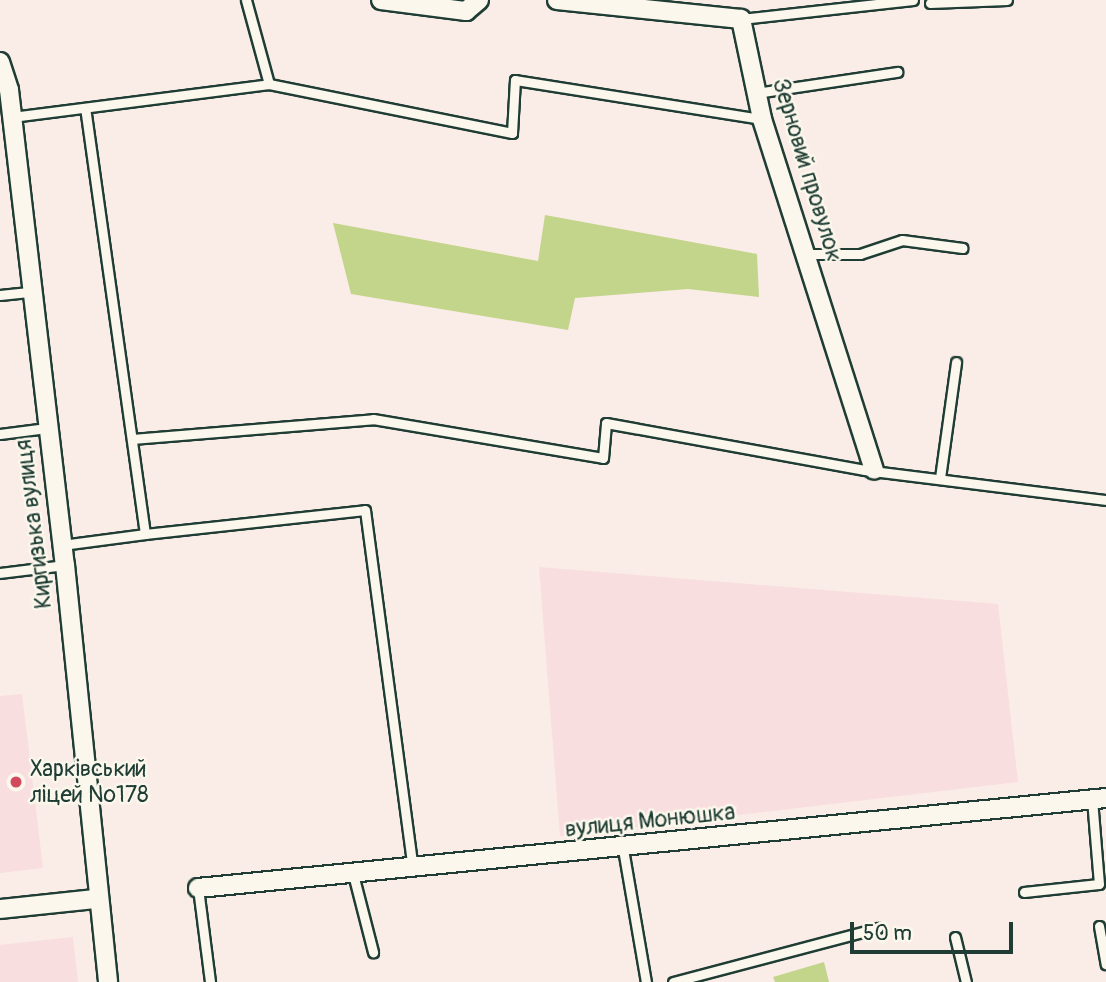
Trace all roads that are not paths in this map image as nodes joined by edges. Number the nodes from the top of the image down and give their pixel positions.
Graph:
1 (246, 0) edge
2 (380, 0) edge
3 (479, 0) edge
4 (557, 0) edge
5 (913, 0) edge
6 (1007, 0) edge
7 (930, 4) dead end
8 (741, 19) junction
9 (0, 62) edge
10 (897, 72) dead end
11 (269, 84) junction
12 (756, 93) junction
13 (85, 108) junction
14 (12, 117) junction
15 (762, 118) junction
16 (962, 248) dead end
17 (807, 254) junction
18 (31, 292) junction
19 (0, 295) edge
20 (957, 362) dead end
21 (47, 428) junction
22 (0, 434) edge
23 (132, 439) junction
24 (874, 470) junction
25 (940, 478) junction
26 (1106, 500) edge
27 (145, 534) junction
28 (62, 545) junction
29 (65, 565) junction
30 (0, 573) edge
31 (1099, 799) edge
32 (623, 849) junction
33 (413, 868) junction
34 (353, 874) junction
35 (1103, 887) edge
36 (198, 888) joint
37 (1024, 892) dead end
38 (95, 899) junction
39 (0, 909) edge
40 (1099, 926) dead end
41 (878, 928) dead end
42 (955, 937) dead end
43 (373, 952) dead end
44 (1106, 964) edge
45 (694, 978) edge
46 (108, 982) edge
47 (210, 982) edge
48 (646, 982) edge
49 (673, 982) edge
50 (966, 982) edge

1 - 11 lane
2 - 3 street
4 - 8 street
5 - 8 lane
6 - 7 lane
8 - 12 street, Зерновий провулок
9 - 14 street, Киргизька вулиця
10 - 12 lane
11 - 13 lane
11 - 15 lane
12 - 15 street, Зерновий провулок
13 - 14 lane
13 - 23 lane
14 - 18 street, Киргизька вулиця
15 - 17 street, Зерновий провулок
16 - 17 lane
17 - 24 street, Зерновий провулок
18 - 19 lane
18 - 21 street, Киргизька вулиця
20 - 25 lane
21 - 22 lane
21 - 28 street, Киргизька вулиця
23 - 24 lane
23 - 27 lane
24 - 25 lane
25 - 26 lane
27 - 28 lane
27 - 33 lane
28 - 29 street, Киргизька вулиця
29 - 30 lane
29 - 38 street, Киргизька вулиця
31 - 32 street, вулиця Монюшка
31 - 35 lane
32 - 33 street, вулиця Монюшка
32 - 48 lane
33 - 34 street, вулиця Монюшка
34 - 36 street, вулиця Монюшка
34 - 43 lane
35 - 37 lane
36 - 47 lane
38 - 39 street
38 - 46 street, Киргизька вулиця
40 - 44 lane
41 - 45 lane
42 - 50 lane
45 - 49 lane

